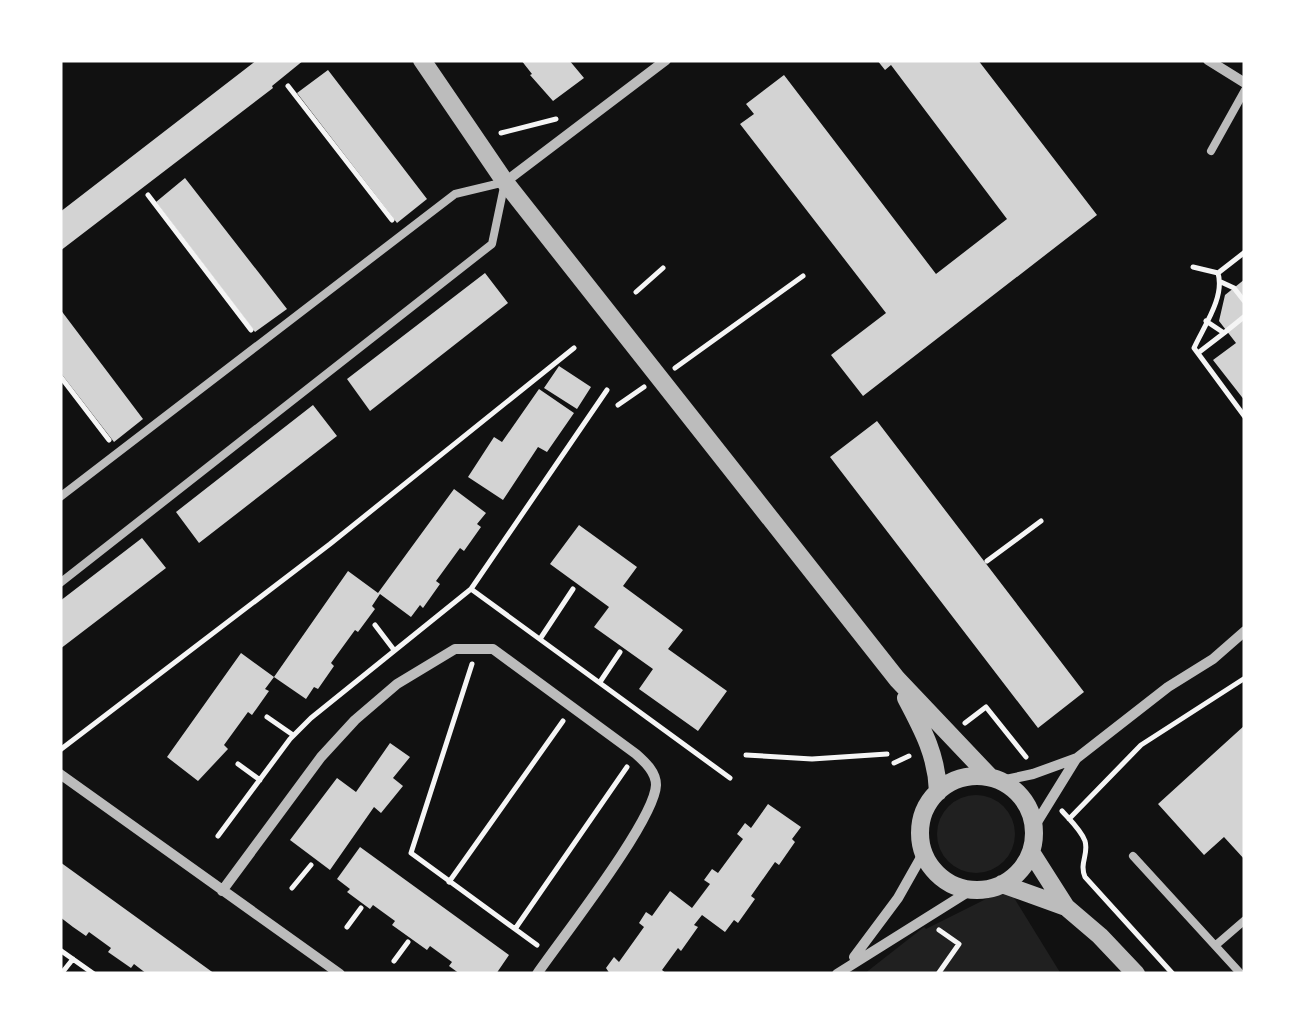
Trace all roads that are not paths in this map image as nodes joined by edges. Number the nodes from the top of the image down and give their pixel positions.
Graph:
1 (422, 60) edge
2 (666, 60) edge
3 (1208, 60) edge
4 (1245, 86) edge
5 (1211, 152) dead end
6 (505, 182) junction
7 (60, 496) edge
8 (60, 583) edge
9 (1245, 632) edge
10 (897, 679) junction
11 (1076, 758) junction
12 (60, 774) edge
13 (995, 779) junction
14 (938, 792) junction
15 (1034, 827) junction
16 (924, 852) junction
17 (1031, 852) junction
18 (1133, 856) dead end
19 (1002, 884) junction
20 (971, 890) junction
21 (222, 891) junction
22 (1066, 908) junction
23 (1245, 920) edge
24 (1216, 945) junction
25 (848, 966) junction
26 (340, 974) edge
27 (536, 974) edge
28 (836, 974) edge
29 (1136, 974) edge
30 (1241, 974) edge

1 - 6 street
2 - 6 street
3 - 4 street
4 - 5 lane
6 - 7 lane
6 - 8 lane
6 - 10 street
9 - 11 street
10 - 13 street
10 - 14 street
11 - 13 street
11 - 15 street
12 - 21 street
13 - 14 street
13 - 15 street
14 - 16 street
15 - 17 street
16 - 20 street
16 - 25 street
17 - 19 street
17 - 22 street
18 - 24 lane
19 - 20 street
19 - 22 street
20 - 25 street
21 - 26 street
21 - 27 street
22 - 29 street
23 - 24 lane
24 - 30 lane
25 - 28 street

